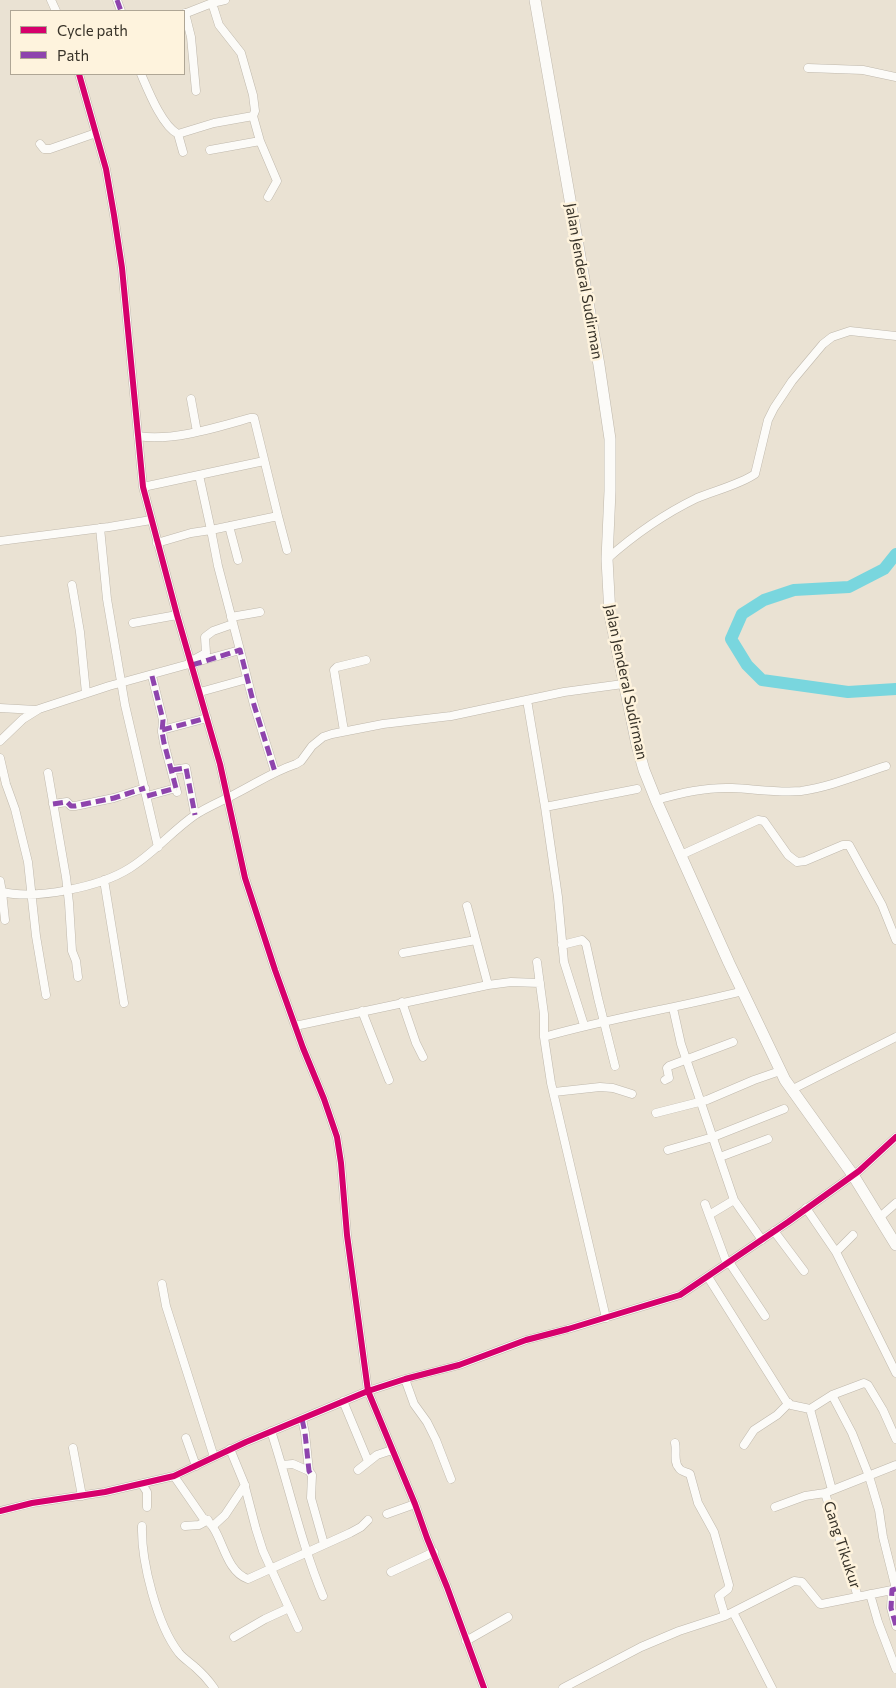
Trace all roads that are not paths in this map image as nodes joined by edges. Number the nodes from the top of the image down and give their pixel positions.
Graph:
1 (225, 0) edge
2 (535, 0) edge
3 (212, 3) junction
4 (185, 13) edge
5 (808, 68) dead end
6 (79, 75) edge
7 (141, 75) edge
8 (896, 77) edge
9 (196, 91) dead end
10 (254, 116) junction
11 (96, 133) junction
12 (178, 134) junction
13 (260, 140) junction
14 (40, 144) dead end
15 (210, 150) dead end
16 (184, 152) dead end
17 (268, 197) dead end
18 (896, 336) edge
19 (191, 399) dead end
20 (197, 432) junction
21 (138, 436) junction
22 (264, 461) junction
23 (199, 475) junction
24 (143, 487) junction
25 (278, 516) junction
26 (152, 520) junction
27 (229, 526) junction
28 (100, 528) junction
29 (211, 530) junction
30 (0, 541) edge
31 (157, 543) junction
32 (287, 550) dead end
33 (607, 559) junction
34 (238, 560) dead end
35 (72, 585) dead end
36 (260, 612) dead end
37 (177, 615) junction
38 (232, 621) junction
39 (133, 623) dead end
40 (240, 650) junction
41 (366, 660) dead end
42 (194, 664) junction
43 (152, 676) junction
44 (247, 679) junction
45 (122, 683) junction
46 (623, 684) junction
47 (200, 692) junction
48 (86, 693) junction
49 (527, 700) junction
50 (0, 708) edge
51 (36, 710) junction
52 (207, 718) junction
53 (162, 730) junction
54 (344, 731) junction
55 (0, 741) edge
56 (0, 758) edge
57 (886, 766) dead end
58 (172, 770) junction
59 (275, 772) junction
60 (48, 773) dead end
61 (145, 788) junction
62 (637, 789) dead end
63 (147, 796) junction
64 (228, 797) junction
65 (656, 800) junction
66 (53, 804) junction
67 (545, 807) junction
68 (196, 815) junction
69 (158, 847) junction
70 (681, 855) junction
71 (104, 880) junction
72 (0, 881) edge
73 (67, 890) junction
74 (1, 892) edge
75 (32, 894) junction
76 (467, 906) dead end
77 (5, 920) dead end
78 (476, 940) junction
79 (896, 940) edge
80 (562, 945) junction
81 (403, 953) dead end
82 (537, 962) dead end
83 (78, 977) dead end
84 (540, 983) junction
85 (488, 984) junction
86 (743, 991) junction
87 (46, 995) dead end
88 (402, 1002) junction
89 (124, 1003) dead end
90 (673, 1008) junction
91 (362, 1011) junction
92 (603, 1022) junction
93 (584, 1025) junction
94 (295, 1026) junction
95 (544, 1037) junction
96 (896, 1037) edge
97 (733, 1042) dead end
98 (424, 1057) dead end
99 (686, 1059) junction
100 (615, 1066) dead end
101 (780, 1071) junction
102 (389, 1080) dead end
103 (665, 1080) dead end
104 (791, 1090) junction
105 (554, 1092) junction
106 (632, 1094) dead end
107 (701, 1102) junction
108 (784, 1109) dead end
109 (656, 1113) dead end
110 (896, 1136) edge
111 (713, 1138) junction
112 (768, 1139) dead end
113 (668, 1150) dead end
114 (720, 1157) junction
115 (852, 1175) junction
116 (734, 1200) junction
117 (896, 1203) edge
118 (705, 1204) dead end
119 (806, 1208) junction
120 (877, 1214) junction
121 (709, 1215) junction
122 (774, 1231) junction
123 (852, 1235) dead end
124 (762, 1240) junction
125 (896, 1245) edge
126 (834, 1249) junction
127 (728, 1263) junction
128 (804, 1271) dead end
129 (708, 1277) junction
130 (162, 1284) dead end
131 (765, 1316) dead end
132 (606, 1318) junction
133 (896, 1373) edge
134 (405, 1379) junction
135 (368, 1391) junction
136 (832, 1395) junction
137 (343, 1402) junction
138 (789, 1403) junction
139 (810, 1409) junction
140 (302, 1419) junction
141 (271, 1431) junction
142 (186, 1438) dead end
143 (896, 1439) edge
144 (676, 1444) dead end
145 (744, 1444) dead end
146 (73, 1448) dead end
147 (230, 1449) junction
148 (392, 1450) junction
149 (214, 1458) junction
150 (367, 1459) junction
151 (896, 1465) edge
152 (196, 1466) junction
153 (283, 1468) junction
154 (358, 1470) dead end
155 (311, 1475) junction
156 (174, 1476) junction
157 (869, 1476) junction
158 (451, 1479) dead end
159 (244, 1482) junction
160 (142, 1484) junction
161 (829, 1491) junction
162 (82, 1496) junction
163 (415, 1504) junction
164 (776, 1506) dead end
165 (147, 1507) dead end
166 (0, 1511) edge
167 (387, 1514) dead end
168 (368, 1520) dead end
169 (211, 1523) junction
170 (142, 1526) dead end
171 (184, 1526) dead end
172 (324, 1544) junction
173 (307, 1552) junction
174 (434, 1552) junction
175 (271, 1569) junction
176 (391, 1572) dead end
177 (895, 1590) edge
178 (870, 1594) junction
179 (323, 1596) dead end
180 (858, 1597) junction
181 (289, 1608) junction
182 (733, 1612) junction
183 (724, 1616) junction
184 (508, 1617) dead end
185 (896, 1626) edge
186 (298, 1628) dead end
187 (234, 1637) dead end
188 (466, 1641) junction
189 (896, 1669) edge
190 (214, 1688) edge
191 (484, 1688) edge
192 (564, 1688) edge
193 (772, 1688) edge

1 - 3 street
2 - 33 main road, Jalan Jenderal Sudirman
3 - 4 street
3 - 10 street
4 - 9 street
5 - 8 street
6 - 11 street
7 - 12 street
10 - 12 street
10 - 13 street
11 - 14 street
11 - 21 street
12 - 16 street
13 - 15 street
13 - 17 street
18 - 33 street
19 - 20 street
20 - 21 street
20 - 22 street
21 - 24 street
22 - 23 street
22 - 25 street
23 - 24 street
23 - 29 street
24 - 26 street
25 - 27 street
25 - 32 street
26 - 28 street
26 - 31 street
27 - 29 street
27 - 34 street
28 - 30 street
28 - 45 street
29 - 31 street
29 - 38 street
31 - 37 street
33 - 46 main road, Jalan Jenderal Sudirman
35 - 48 street
36 - 38 street
37 - 39 street
37 - 42 street
38 - 40 street
38 - 42 street
40 - 42 street
40 - 44 street
41 - 54 street
42 - 43 street
42 - 47 street
43 - 45 street
43 - 53 street
44 - 47 street
44 - 59 street
45 - 48 street
45 - 61 street
46 - 49 street
46 - 65 main road, Jalan Jenderal Sudirman
47 - 52 street
48 - 51 street
49 - 54 street
49 - 67 street
50 - 51 street
51 - 55 street
52 - 53 street
52 - 64 street
53 - 58 street
54 - 59 street
56 - 75 street
57 - 65 street
58 - 63 street
58 - 68 street
59 - 64 street
60 - 66 street
61 - 63 street
61 - 66 street
62 - 67 street
63 - 69 street
64 - 68 street
64 - 94 street
65 - 70 main road, Jalan Jenderal Sudirman
66 - 73 street
67 - 80 street
68 - 69 street
69 - 71 street
70 - 79 street
70 - 86 main road, Jalan Jenderal Sudirman
71 - 73 street
71 - 89 street
72 - 74 street
73 - 75 street
73 - 83 street
74 - 75 street
74 - 77 street
75 - 87 street
76 - 78 street
78 - 81 street
78 - 85 street
80 - 92 street
80 - 93 street
82 - 84 street
84 - 85 street
84 - 95 street
85 - 88 street
86 - 90 street
86 - 92 street
86 - 101 main road, Jalan Jenderal Sudirman
88 - 91 street
88 - 98 street
90 - 92 street
90 - 99 street
91 - 94 street
91 - 102 street
92 - 93 street
92 - 100 street
93 - 95 street
94 - 135 street
95 - 105 street
96 - 104 street
97 - 99 street
99 - 103 street
99 - 107 street
101 - 104 main road, Jalan Jenderal Sudirman
101 - 107 street
104 - 115 main road, Jalan Jenderal Sudirman
105 - 106 street
105 - 132 street
107 - 109 street
107 - 111 street
108 - 111 street
110 - 115 street
111 - 113 street
111 - 114 street
112 - 114 street
114 - 116 street
115 - 119 street
115 - 120 main road, Jalan Jenderal Sudirman
116 - 121 street
116 - 124 street
117 - 120 street
118 - 121 street
119 - 122 street
119 - 126 street
120 - 125 main road, Jalan Jenderal Sudirman
121 - 127 street
122 - 124 street
122 - 128 street
123 - 126 street
124 - 127 street
126 - 133 street
127 - 129 street
127 - 131 street
129 - 132 street
129 - 138 street
130 - 149 street
132 - 134 street
134 - 135 street
134 - 158 street
135 - 137 street
135 - 148 street
136 - 139 street
136 - 143 street
136 - 157 street
137 - 140 street
137 - 150 street
138 - 139 street
138 - 145 street
139 - 161 street, Gang Tikukur
140 - 141 street
140 - 155 street
141 - 147 street
141 - 153 street
142 - 152 street
144 - 183 street
146 - 162 street
147 - 149 street
147 - 159 street
148 - 150 street
148 - 163 street
149 - 152 street
150 - 154 street
151 - 157 street
152 - 156 street
153 - 155 street
153 - 173 street
155 - 172 street
156 - 160 street
156 - 169 street
157 - 161 street
157 - 177 street
159 - 169 street
159 - 175 street
160 - 162 street
160 - 165 street
161 - 164 street
161 - 180 street, Gang Tikukur
162 - 166 street
163 - 167 street
163 - 174 street
168 - 172 street
169 - 171 street
169 - 175 street
170 - 190 street
172 - 173 street
173 - 175 street
173 - 179 street
174 - 176 street
174 - 188 street
175 - 181 street
177 - 178 street
177 - 185 street
178 - 180 street
178 - 189 street
180 - 182 street
181 - 186 street
181 - 187 street
182 - 183 street
182 - 193 street
183 - 192 street
184 - 188 street
188 - 191 street

